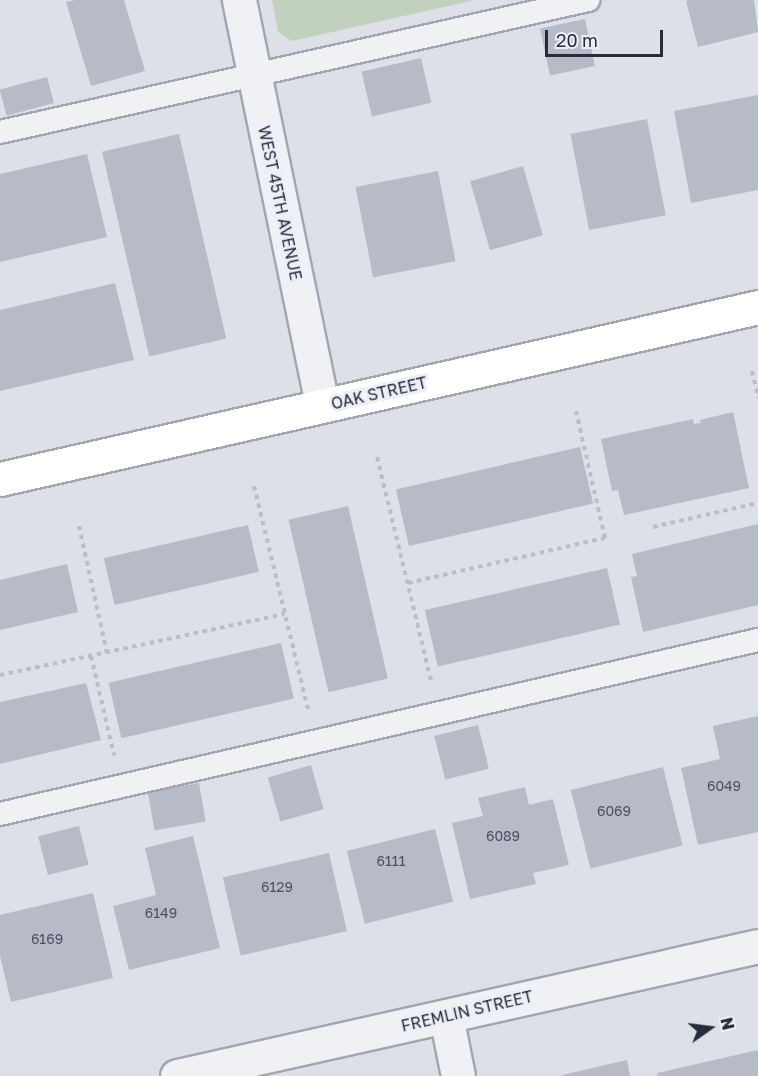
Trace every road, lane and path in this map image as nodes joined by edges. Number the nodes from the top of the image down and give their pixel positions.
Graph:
1 (239, 0) edge
2 (588, 0) edge
3 (253, 75) junction
4 (0, 132) edge
5 (758, 308) edge
6 (752, 371) dead end
7 (758, 398) edge
8 (321, 406) junction
9 (576, 411) dead end
10 (377, 457) dead end
11 (0, 479) edge
12 (254, 486) dead end
13 (758, 503) edge
14 (79, 526) dead end
15 (653, 527) dead end
16 (408, 584) junction
17 (285, 614) junction
18 (758, 640) edge
19 (107, 653) junction
20 (90, 656) junction
21 (0, 675) edge
22 (440, 715) junction
23 (316, 743) junction
24 (121, 786) junction
25 (0, 814) edge
26 (758, 946) edge
27 (446, 1016) junction
28 (177, 1076) edge
29 (458, 1076) edge

1 - 3 street, WEST 45TH AVENUE
2 - 3 lane
3 - 4 lane
3 - 8 street, WEST 45TH AVENUE
5 - 8 main road, OAK STREET
6 - 7 path
8 - 11 main road, OAK STREET
9 - 16 path
10 - 16 path
12 - 17 path
13 - 15 path
14 - 19 path
16 - 22 path
17 - 19 path
17 - 23 path
18 - 22 lane
19 - 20 path
20 - 21 path
20 - 24 path
22 - 23 lane
23 - 24 lane
24 - 25 lane
26 - 27 street, FREMLIN STREET
27 - 28 street, FREMLIN STREET
27 - 29 street

